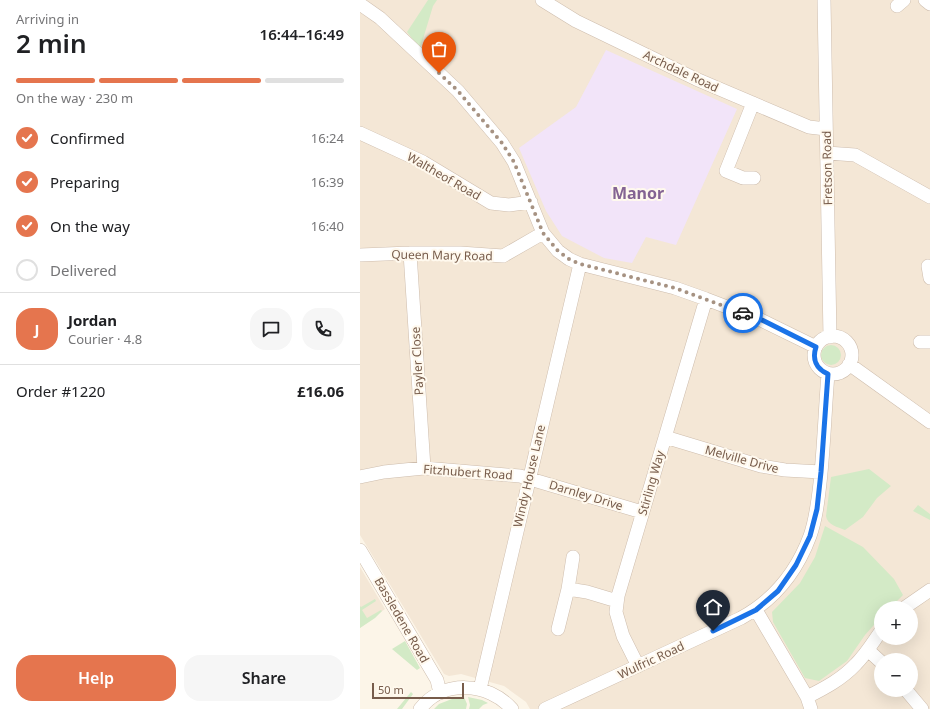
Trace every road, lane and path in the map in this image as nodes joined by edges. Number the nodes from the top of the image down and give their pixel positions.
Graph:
1 (542, 0) edge
2 (824, 0) edge
3 (925, 0) edge
4 (360, 4) edge
5 (930, 4) edge
6 (753, 103) junction
7 (826, 130) junction
8 (360, 133) edge
9 (827, 153) junction
10 (754, 178) dead end
11 (930, 198) edge
12 (531, 202) junction
13 (543, 233) junction
14 (410, 253) junction
15 (360, 256) edge
16 (580, 264) junction
17 (706, 299) junction
18 (830, 337) junction
19 (816, 347) junction
20 (849, 364) junction
21 (828, 374) junction
22 (930, 422) edge
23 (665, 437) junction
24 (424, 468) junction
25 (821, 472) junction
26 (360, 477) edge
27 (529, 478) junction
28 (642, 512) junction
29 (360, 550) edge
30 (573, 556) dead end
31 (568, 589) junction
32 (930, 590) edge
33 (617, 601) junction
34 (914, 601) edge
35 (756, 610) junction
36 (558, 629) dead end
37 (874, 641) edge
38 (868, 650) junction
39 (874, 656) edge
40 (638, 666) junction
41 (480, 689) junction
42 (440, 693) junction
43 (912, 697) edge
44 (809, 703) edge
45 (420, 709) edge
46 (512, 709) edge
47 (545, 709) edge
48 (922, 709) edge

1 - 6 street, Archdale Road
2 - 7 street, Fretson Road
3 - 5 street
4 - 12 street
6 - 7 street, Archdale Road
6 - 10 street
7 - 9 street, Fretson Road
8 - 12 street, Waltheof Road
9 - 11 street
9 - 18 street, Fretson Road
12 - 13 street
13 - 14 street, Queen Mary Road
13 - 16 street
14 - 15 street, Queen Mary Road
14 - 24 street, Payler Close
16 - 17 street
16 - 27 street, Windy House Lane
17 - 19 street
17 - 23 street, Stirling Way
18 - 19 street
18 - 20 street
19 - 21 street
20 - 21 street
20 - 22 street
21 - 25 street
23 - 25 street, Melville Drive
23 - 28 street, Stirling Way
24 - 26 street, Fitzhubert Road
24 - 27 street, Fitzhubert Road
25 - 35 street
27 - 28 street, Darnley Drive
27 - 41 street, Windy House Lane
28 - 33 street, Stirling Way
29 - 42 street, Bassledene Road
30 - 31 street
31 - 33 street
31 - 36 street
32 - 34 street
33 - 40 street, Stirling Way
35 - 40 street, Wulfric Road
35 - 44 street
37 - 38 street
38 - 39 street
38 - 44 street
40 - 47 street, Wulfric Road
41 - 42 street
41 - 46 street
42 - 45 street
43 - 48 street

